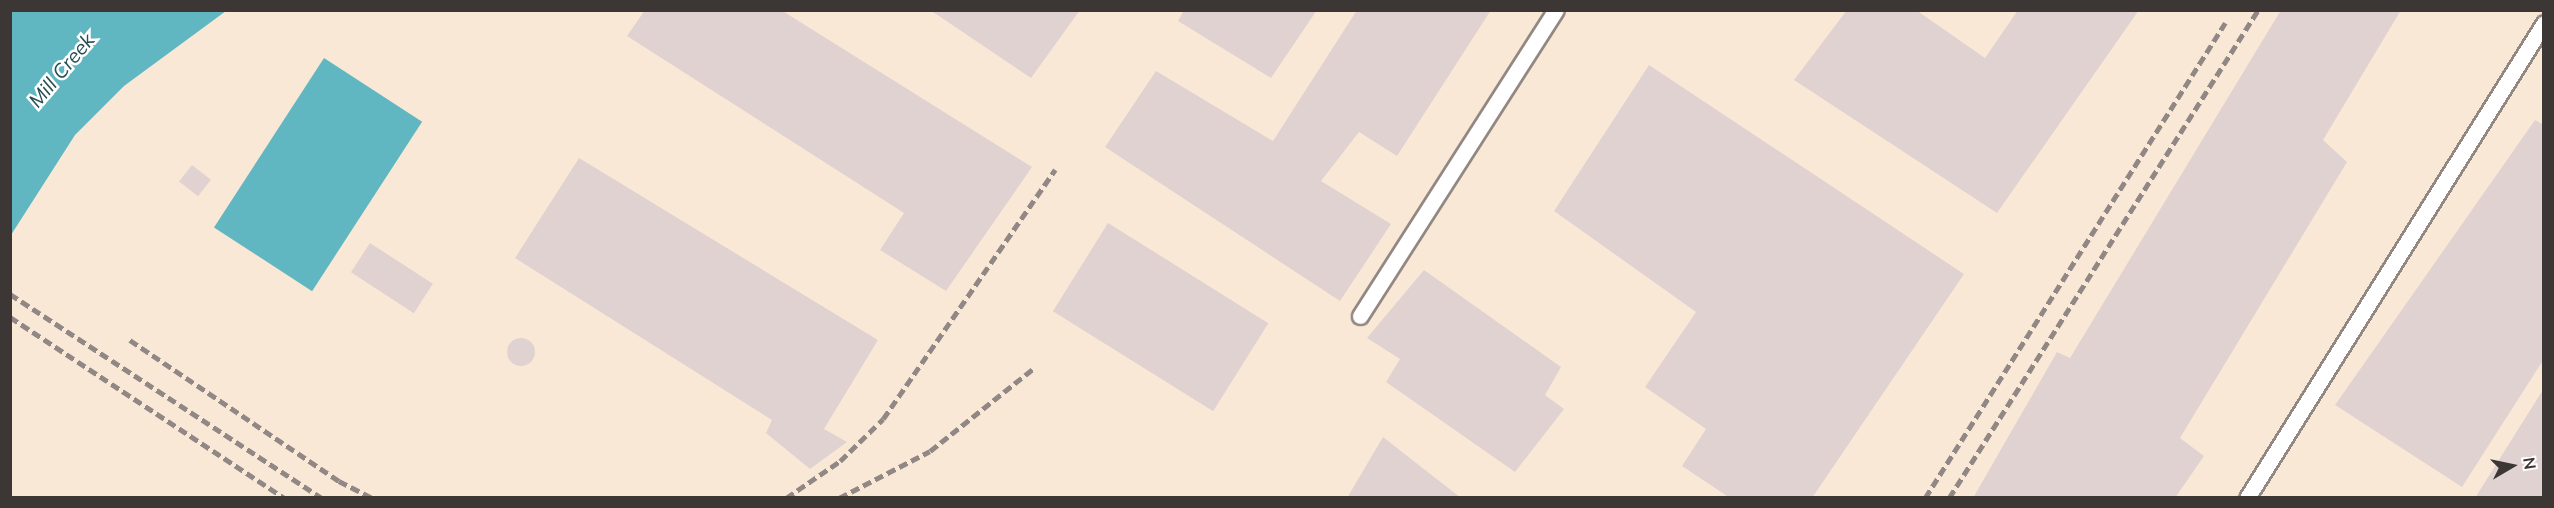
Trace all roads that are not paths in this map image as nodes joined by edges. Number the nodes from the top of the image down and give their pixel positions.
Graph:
1 (1557, 10) edge
2 (2544, 23) edge
3 (1360, 316) dead end
4 (2247, 498) edge

1 - 3 lane
2 - 4 lane

